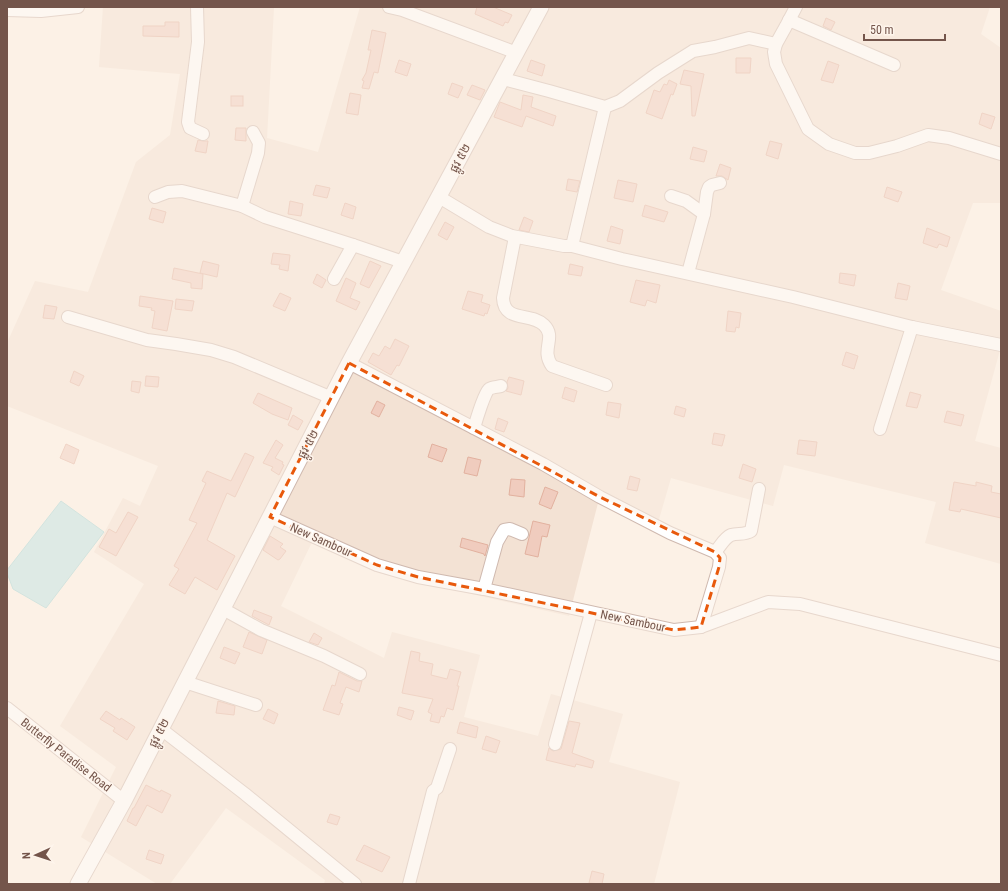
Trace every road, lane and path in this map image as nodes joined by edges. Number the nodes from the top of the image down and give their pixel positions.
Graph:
1 (78, 7) edge
2 (197, 7) edge
3 (389, 7) edge
4 (541, 7) edge
5 (796, 7) edge
6 (42, 9) edge
7 (7, 10) edge
8 (789, 20) junction
9 (776, 44) junction
10 (517, 53) junction
11 (894, 65) dead end
12 (502, 79) junction
13 (605, 108) junction
14 (253, 132) dead end
15 (203, 134) dead end
16 (1001, 154) edge
17 (720, 183) dead end
18 (671, 196) dead end
19 (156, 197) dead end
20 (439, 197) junction
21 (242, 206) junction
22 (704, 214) junction
23 (515, 236) junction
24 (353, 245) junction
25 (572, 246) junction
26 (403, 262) junction
27 (688, 273) junction
28 (334, 279) dead end
29 (68, 317) dead end
30 (912, 327) junction
31 (1001, 345) edge
32 (349, 363) junction
33 (606, 385) dead end
34 (501, 386) dead end
35 (332, 398) junction
36 (474, 428) junction
37 (880, 429) dead end
38 (760, 489) dead end
39 (270, 517) junction
40 (522, 534) dead end
41 (715, 552) junction
42 (484, 589) junction
43 (223, 609) junction
44 (591, 613) junction
45 (701, 627) junction
46 (1001, 654) edge
47 (360, 674) dead end
48 (185, 682) junction
49 (256, 705) dead end
50 (7, 708) edge
51 (161, 729) junction
52 (556, 744) dead end
53 (450, 749) dead end
54 (124, 801) junction
55 (78, 884) edge
56 (355, 884) edge
57 (409, 884) edge

1 - 6 street
2 - 15 street
3 - 10 street
4 - 10 street, ផ្លូវ ៥២
5 - 8 street
6 - 7 street
8 - 9 street
8 - 11 street
9 - 13 street
9 - 16 street
10 - 12 street, ផ្លូវ ៥២
12 - 13 street
12 - 20 street, ផ្លូវ ៥២
13 - 25 street
14 - 21 street
17 - 22 street
18 - 22 street
19 - 21 street
20 - 23 street
20 - 26 street, ផ្លូវ ៥២
21 - 24 street
22 - 27 street
23 - 25 street
23 - 33 street
24 - 26 street
24 - 28 street
25 - 27 street
26 - 32 street, ផ្លូវ ៥២
27 - 30 street
29 - 35 street
30 - 31 street
30 - 37 street
32 - 35 street, ផ្លូវ ៥២
32 - 36 street
34 - 36 street
35 - 39 street, ផ្លូវ ៥២
36 - 41 street
38 - 41 street
39 - 42 street, New Sambour
39 - 43 street, ផ្លូវ ៥២
40 - 42 street
41 - 45 street
42 - 44 street, New Sambour
43 - 47 street
43 - 48 street, ផ្លូវ ៥២
44 - 45 street, New Sambour
44 - 52 street
45 - 46 street, New Sambour
48 - 49 street
48 - 51 street, ផ្លូវ ៥២
50 - 54 street, Butterfly Paradise Road
51 - 54 street, ផ្លូវ ៥២
51 - 56 street
53 - 57 street
54 - 55 street, ផ្លូវ ៥២

